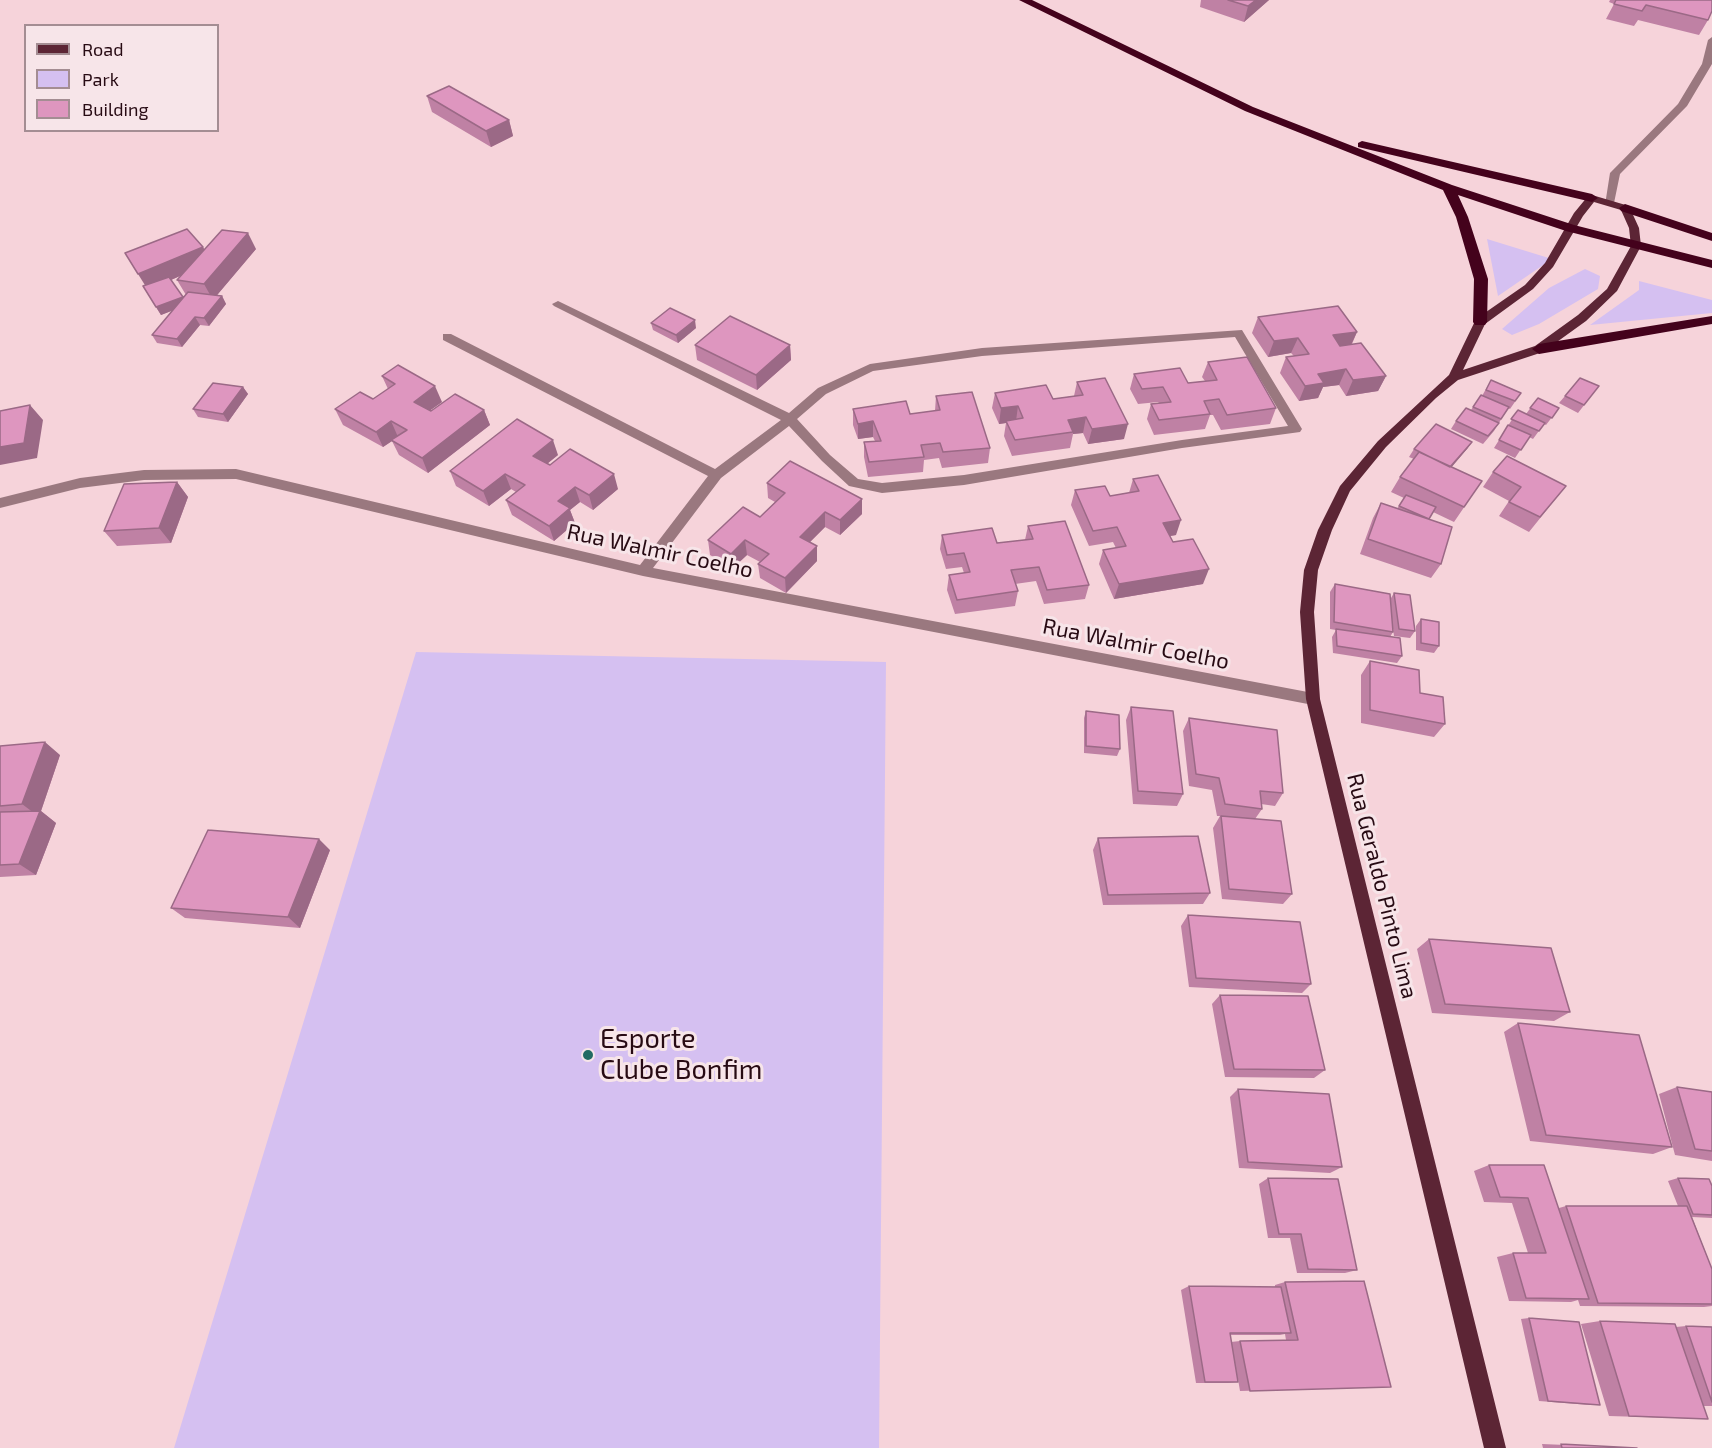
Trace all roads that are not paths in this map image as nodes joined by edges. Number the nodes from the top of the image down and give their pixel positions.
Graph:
1 (1024, 0) edge
2 (1712, 40) edge
3 (1319, 137) junction
4 (1448, 188) junction
5 (1592, 198) junction
6 (1609, 203) junction
7 (1625, 208) junction
8 (1570, 228) junction
9 (1712, 237) edge
10 (1636, 246) junction
11 (1712, 264) edge
12 (558, 304) dead end
13 (1712, 320) edge
14 (1480, 322) junction
15 (447, 337) dead end
16 (1539, 349) junction
17 (1454, 378) junction
18 (790, 419) junction
19 (716, 475) junction
20 (0, 503) edge
21 (643, 571) junction
22 (1313, 699) junction
23 (1495, 1448) edge

1 - 3 highway
2 - 6 street
3 - 4 highway
3 - 5 highway
4 - 8 highway
4 - 14 highway
5 - 6 main road
5 - 8 main road
6 - 7 main road
7 - 9 highway
7 - 10 main road
8 - 10 highway
8 - 14 main road
10 - 11 highway
10 - 16 main road
12 - 18 street
13 - 16 highway
14 - 17 main road
15 - 19 street
16 - 17 main road
17 - 22 main road, Rua Geraldo Pinto Lima
18 - 18 street
18 - 19 street
19 - 21 street
20 - 21 street, Rua Walmir Coelho
21 - 22 street, Rua Walmir Coelho
22 - 23 main road, Rua Geraldo Pinto Lima

